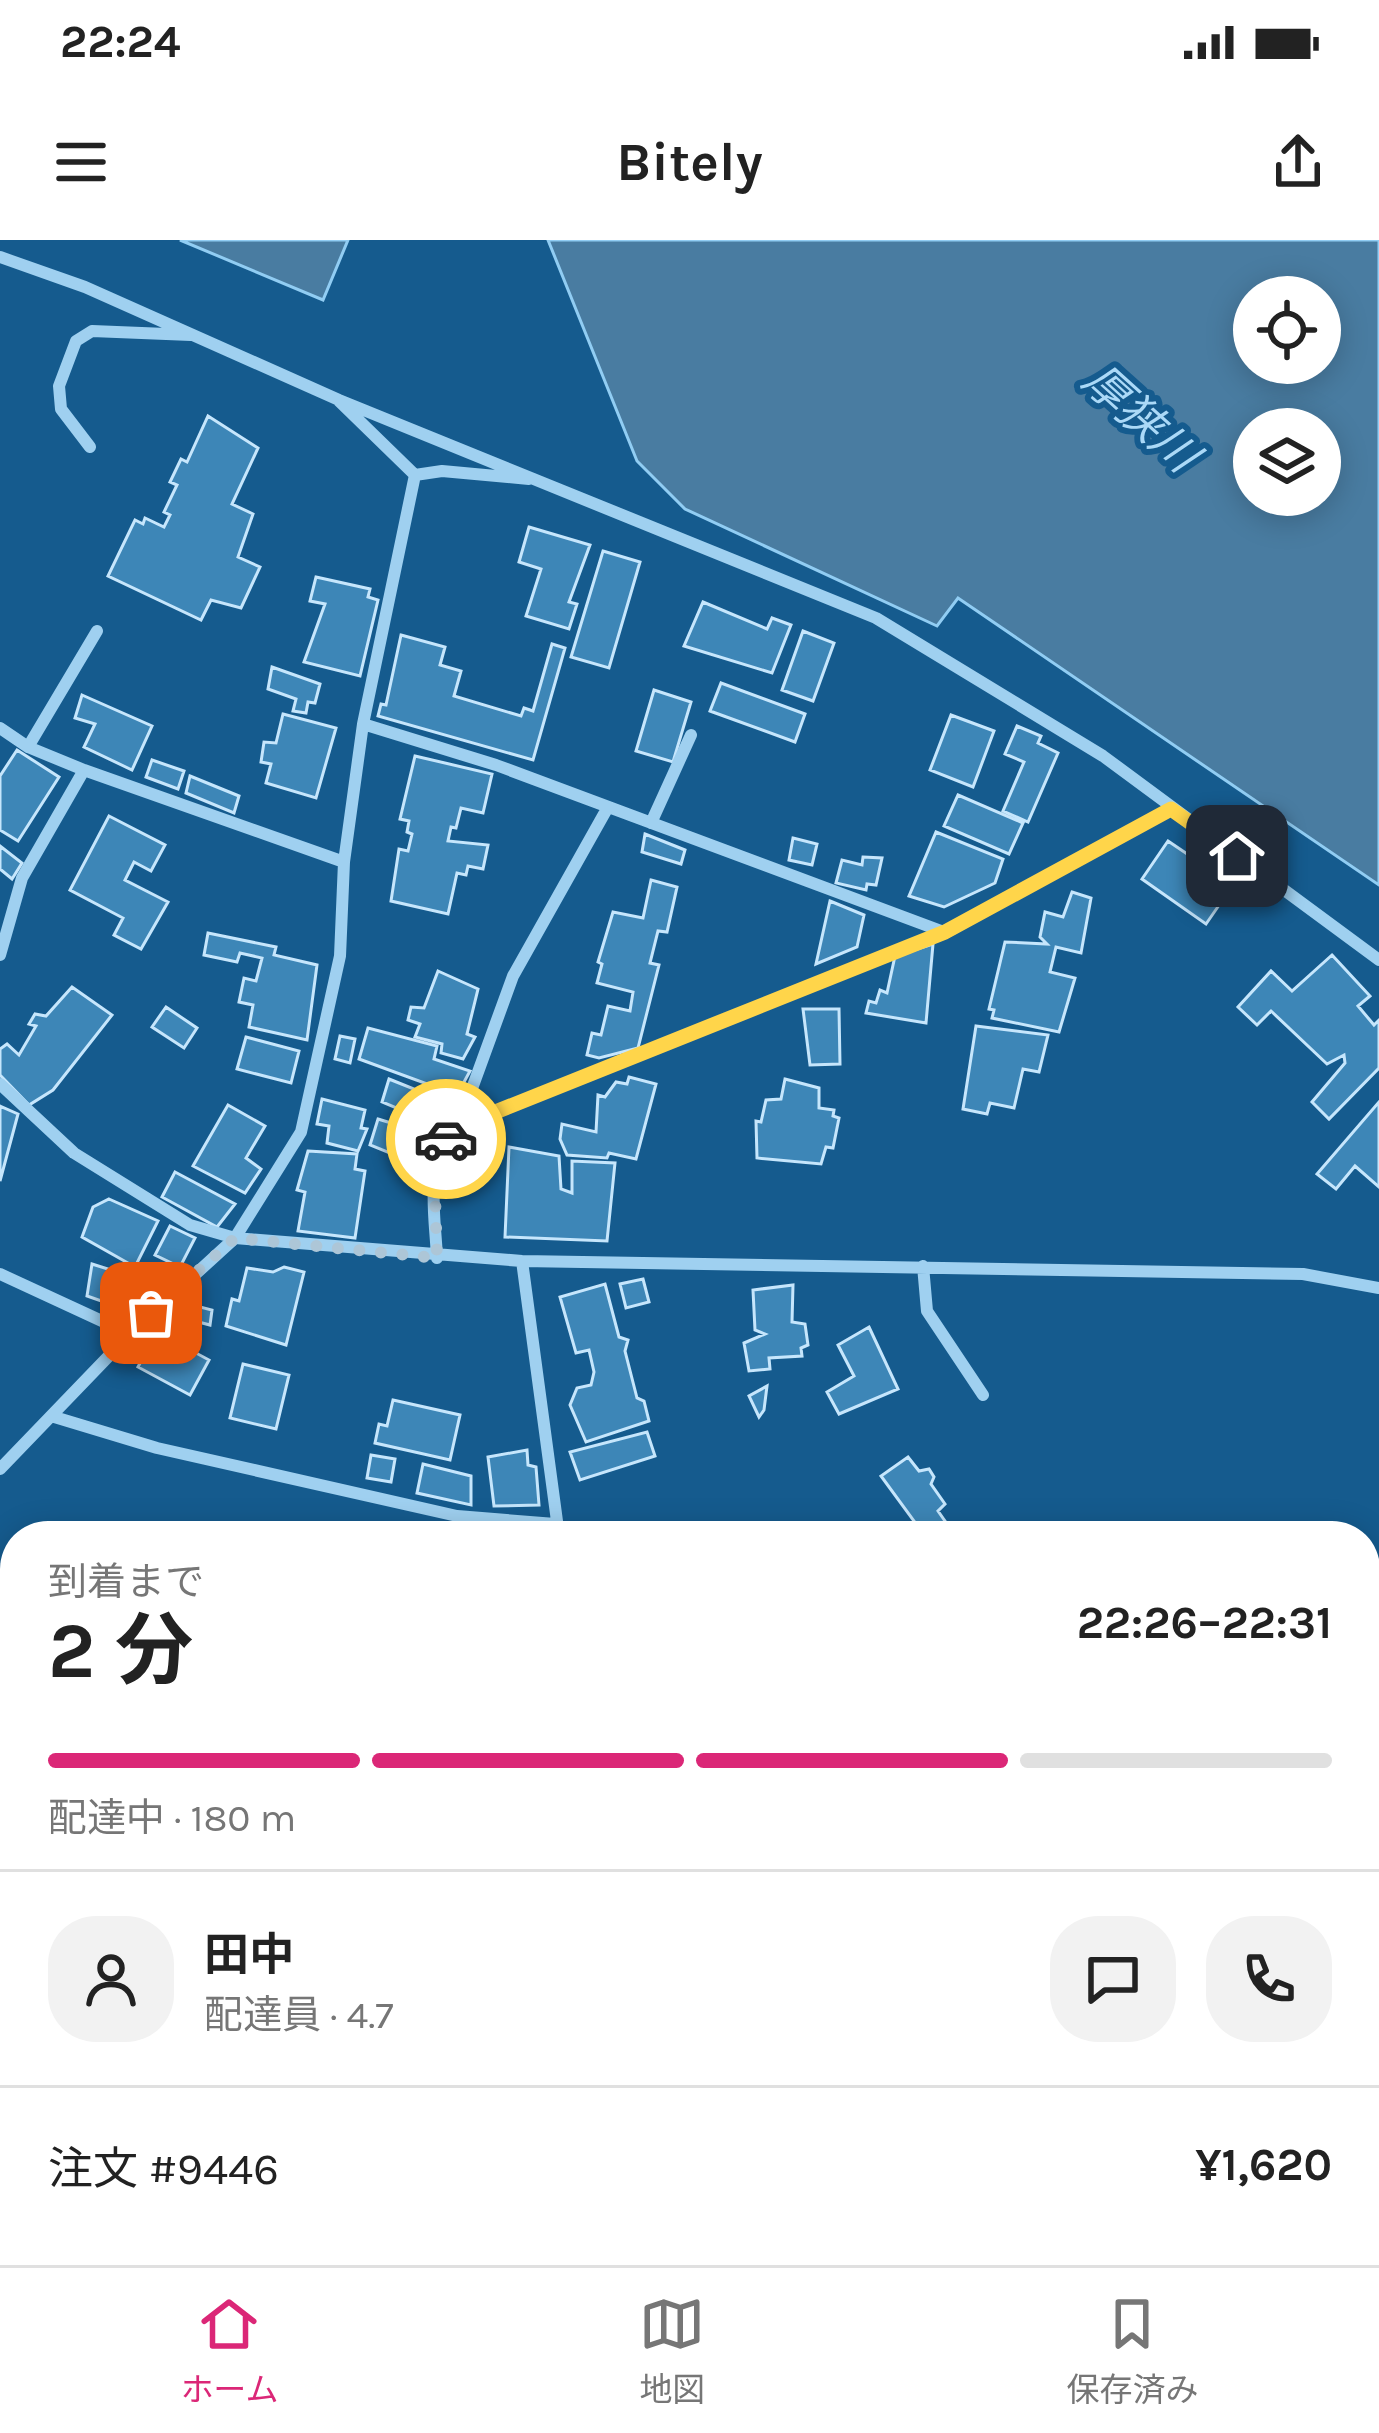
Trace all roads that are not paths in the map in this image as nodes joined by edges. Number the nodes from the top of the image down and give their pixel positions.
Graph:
1 (0, 257) edge
2 (198, 335) junction
3 (339, 400) junction
4 (90, 448) dead end
5 (416, 475) junction
6 (538, 479) junction
7 (97, 631) dead end
8 (363, 724) junction
9 (0, 728) edge
10 (691, 735) dead end
11 (28, 747) junction
12 (84, 770) junction
13 (608, 807) junction
14 (1171, 809) junction
15 (652, 823) junction
16 (344, 862) junction
17 (945, 932) junction
18 (0, 955) edge
19 (1379, 960) edge
20 (0, 1084) edge
21 (458, 1127) junction
22 (235, 1238) junction
23 (437, 1258) junction
24 (523, 1261) junction
25 (923, 1266) junction
26 (0, 1274) edge
27 (1379, 1288) edge
28 (130, 1334) junction
29 (983, 1395) dead end
30 (51, 1416) junction
31 (0, 1469) edge
32 (493, 1521) edge
33 (556, 1521) edge

1 - 2 street
2 - 3 street
2 - 4 street
3 - 5 street
3 - 6 street
5 - 6 street
5 - 8 street
6 - 14 street
7 - 11 street
8 - 13 street
8 - 16 street
9 - 11 street
10 - 15 street
11 - 12 street
12 - 16 street
12 - 18 street
13 - 15 street
13 - 21 street
14 - 17 street
14 - 19 street
15 - 17 street
16 - 22 street
17 - 21 street
20 - 22 street
21 - 23 street
22 - 23 street
22 - 28 street
23 - 24 street
24 - 25 street
24 - 33 street
25 - 27 street
25 - 29 street
26 - 28 street
28 - 30 street
30 - 31 street
30 - 32 street

